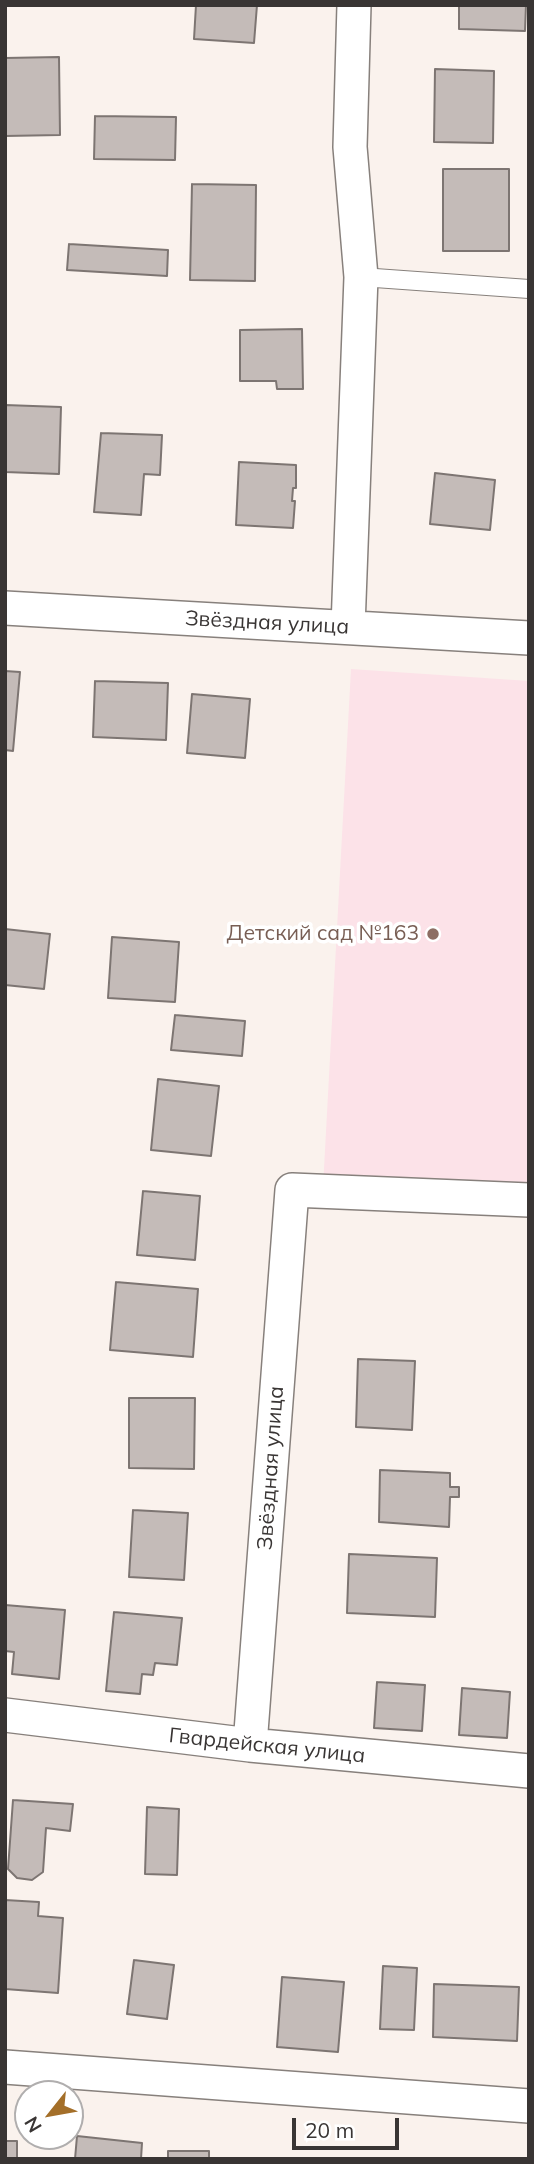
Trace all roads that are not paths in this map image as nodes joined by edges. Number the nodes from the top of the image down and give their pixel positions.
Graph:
1 (354, 5) edge
2 (361, 277) junction
3 (529, 289) edge
4 (5, 608) edge
5 (348, 627) junction
6 (529, 638) edge
7 (529, 1200) edge
8 (5, 1715) edge
9 (250, 1745) junction
10 (529, 1771) edge
11 (5, 2067) edge
12 (529, 2106) edge

1 - 2 street
2 - 3 lane
2 - 5 street
4 - 5 street, Звёздная улица
5 - 6 street, Звёздная улица
7 - 9 street, Звёздная улица
8 - 9 street, Гвардейская улица
9 - 10 street, Гвардейская улица
11 - 12 street

